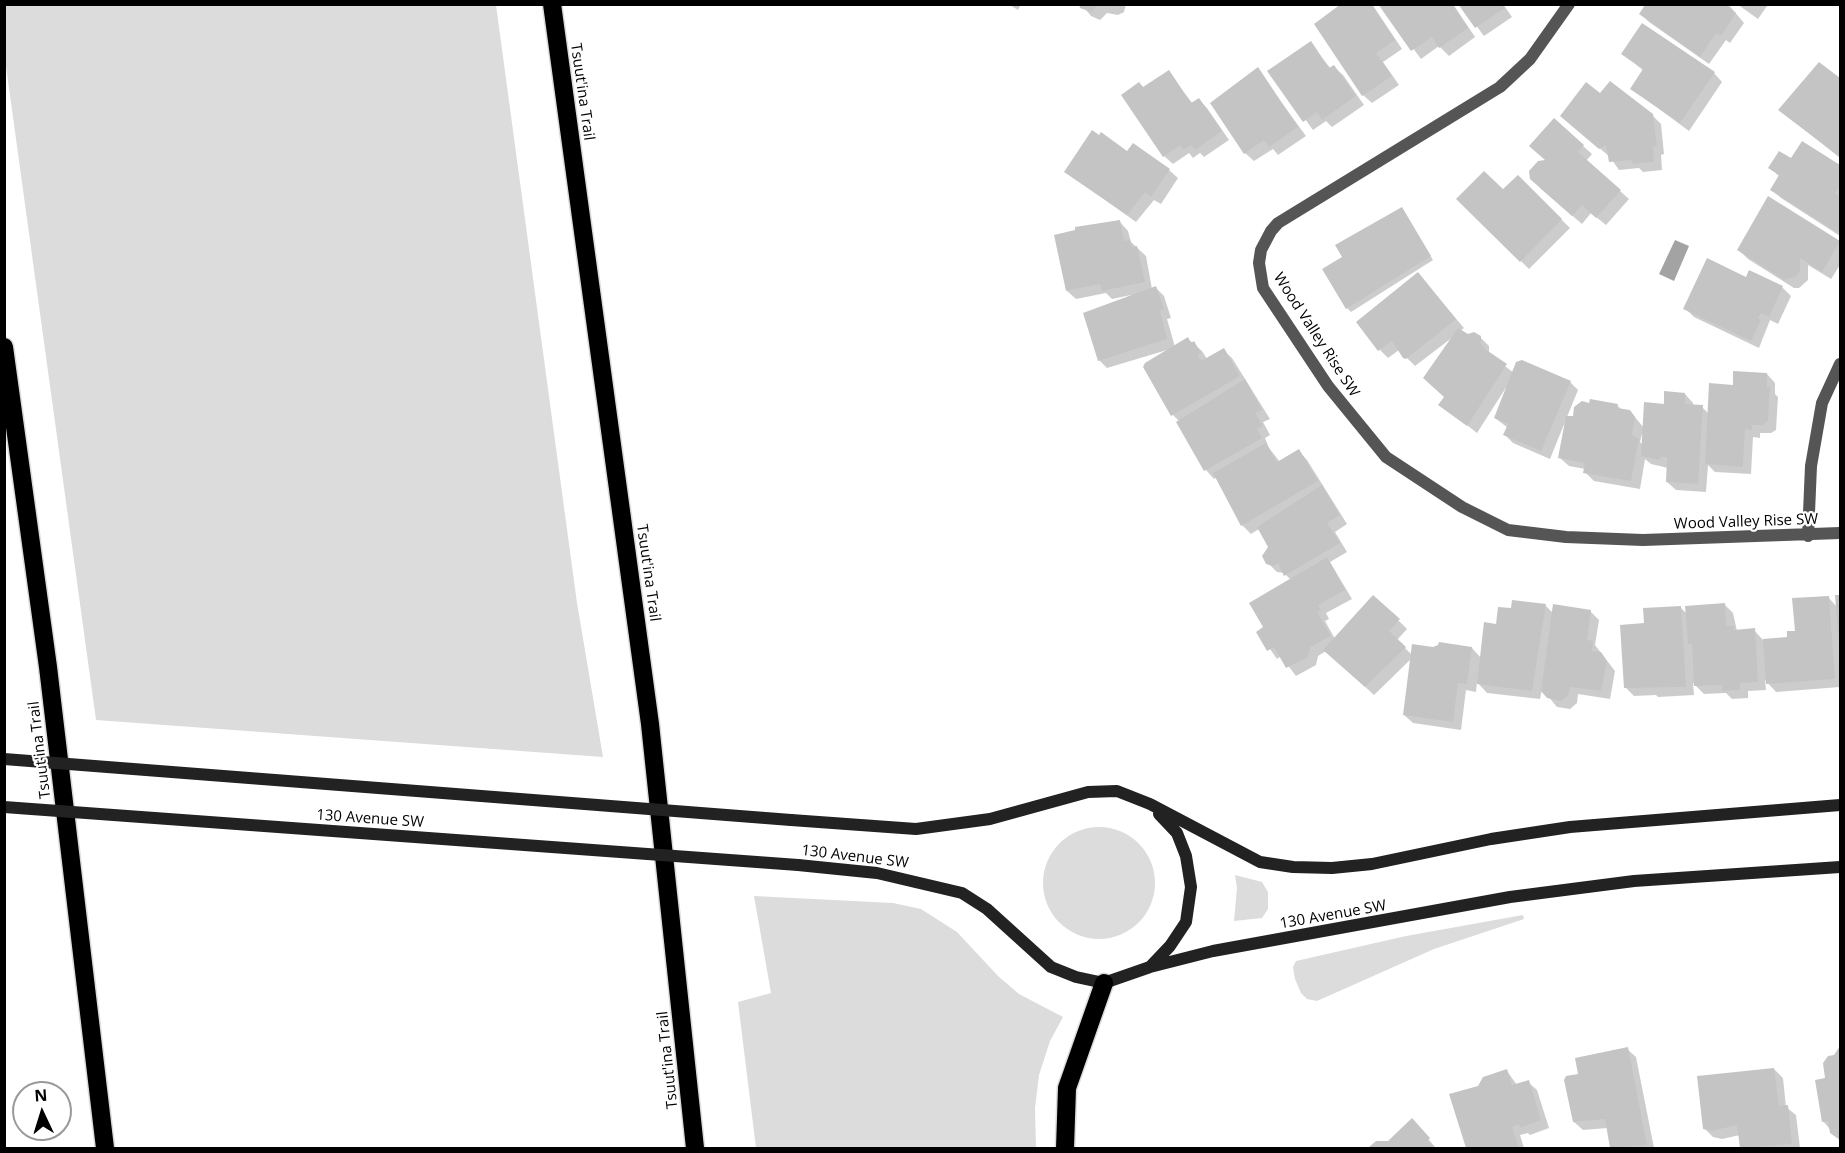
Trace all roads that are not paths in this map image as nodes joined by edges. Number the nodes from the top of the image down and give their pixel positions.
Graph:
1 (552, 4) edge
2 (1569, 4) edge
3 (4, 347) edge
4 (1840, 364) edge
5 (1840, 533) edge
6 (1808, 536) junction
7 (4, 759) edge
8 (1150, 804) junction
9 (1840, 805) edge
10 (4, 807) edge
11 (1840, 867) edge
12 (1150, 967) junction
13 (1104, 983) junction
14 (105, 1149) edge
15 (695, 1149) edge
16 (1065, 1149) edge

1 - 15 highway, Tsuut'ina Trail
2 - 6 street, Wood Valley Rise SW
3 - 14 highway, Tsuut'ina Trail
4 - 6 street
5 - 6 street, Wood Valley Rise SW
7 - 8 main road, 130 Avenue SW, bridge
8 - 9 main road, 130 Avenue SW
8 - 12 main road
10 - 13 main road, 130 Avenue SW, bridge
11 - 12 main road, 130 Avenue SW
12 - 13 main road, 130 Avenue SW
13 - 16 highway

